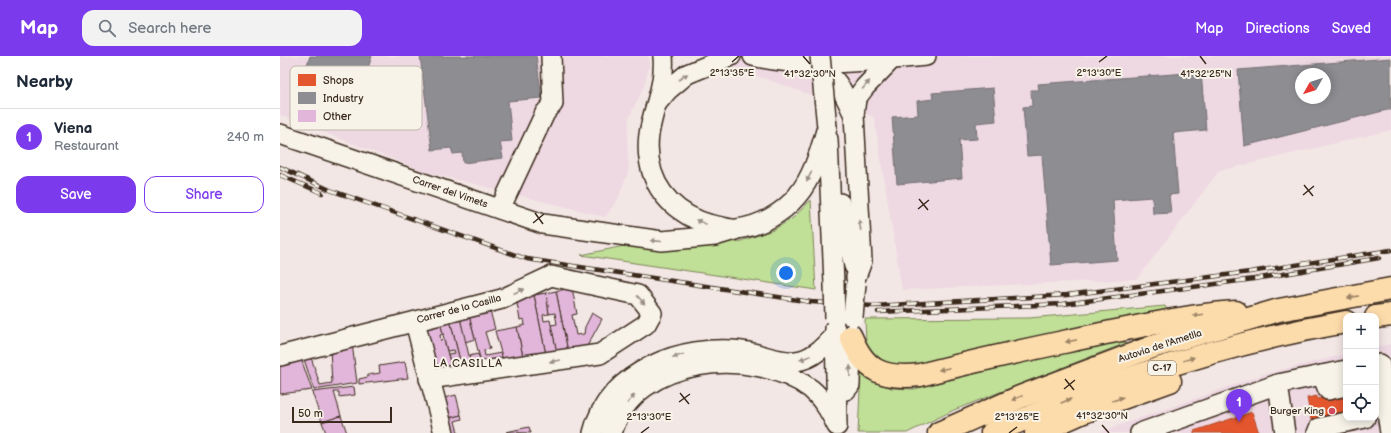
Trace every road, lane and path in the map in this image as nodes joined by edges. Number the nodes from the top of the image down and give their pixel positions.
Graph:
1 (551, 56) edge
2 (663, 56) edge
3 (731, 56) edge
4 (754, 56) edge
5 (926, 56) edge
6 (814, 58) edge
7 (889, 58) edge
8 (656, 105) junction
9 (854, 116) junction
10 (827, 127) junction
11 (280, 134) edge
12 (830, 184) junction
13 (500, 209) junction
14 (735, 230) junction
15 (856, 280) junction
16 (1391, 289) edge
17 (1279, 310) junction
18 (1391, 315) edge
19 (1379, 317) edge
20 (415, 322) junction
21 (1343, 323) edge
22 (844, 327) junction
23 (280, 356) edge
24 (1382, 363) edge
25 (1343, 371) edge
26 (1322, 375) junction
27 (429, 380) junction
28 (1273, 386) junction
29 (1343, 387) edge
30 (1242, 397) junction
31 (1081, 413) junction
32 (1351, 421) edge
33 (838, 429) edge
34 (444, 433) edge
35 (593, 433) edge
36 (612, 433) edge
37 (939, 433) edge
38 (992, 433) edge
39 (1036, 433) edge
40 (1049, 433) edge
41 (1140, 433) edge
42 (1189, 433) edge
43 (1273, 433) edge
44 (1285, 433) edge
45 (1317, 433) edge
46 (1390, 433) edge

1 - 13 street
2 - 8 street
8 -> 3 street
4 - 6 street
5 - 7 street
6 - 7 street
6 - 9 street
6 - 10 street, bridge
9 -> 7 street
14 -> 8 street
15 -> 9 street
10 - 12 street
10 -> 14 street, Carrer del Vimets
11 - 13 street, Carrer del Vimets
12 - 15 street
12 - 22 street, bridge
14 -> 13 street, Carrer del Vimets
15 - 22 street, bridge
16 -> 17 highway, Autovia de l'Ametlla / C-17
17 -> 22 highway
17 -> 37 highway, Autovia de l'Ametlla / C-17
18 - 19 highway
20 - 23 street, Carrer de la Casilla
20 - 27 street
20 -> 27 street, Carrer de la Casilla
31 -> 21 highway
38 -> 21 highway, C-17
22 - 33 street
22 -> 35 street
24 - 46 street
25 - 26 street
26 - 28 street
26 - 29 street
27 - 34 street
28 - 30 street
28 - 43 street
28 - 44 street
30 - 41 street
30 - 42 street
31 - 39 highway
31 - 40 highway
32 - 45 street
36 -> 33 street

